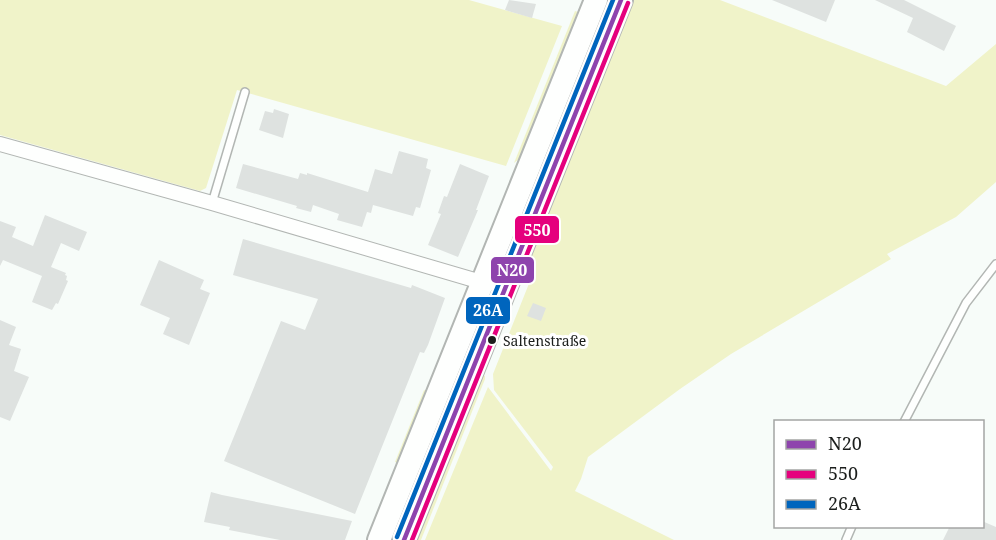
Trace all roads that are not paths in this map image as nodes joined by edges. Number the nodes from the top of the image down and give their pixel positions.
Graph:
1 (596, 0) edge
2 (621, 0) edge
3 (245, 92) dead end
4 (1, 147) edge
5 (212, 203) junction
6 (996, 264) edge
7 (494, 285) junction
8 (905, 420) edge
9 (379, 540) edge
10 (404, 540) edge

1 - 7 main road
2 - 7 main road
3 - 5 lane
4 - 5 street
5 - 7 street
6 - 8 lane
7 - 9 main road
7 - 10 main road

